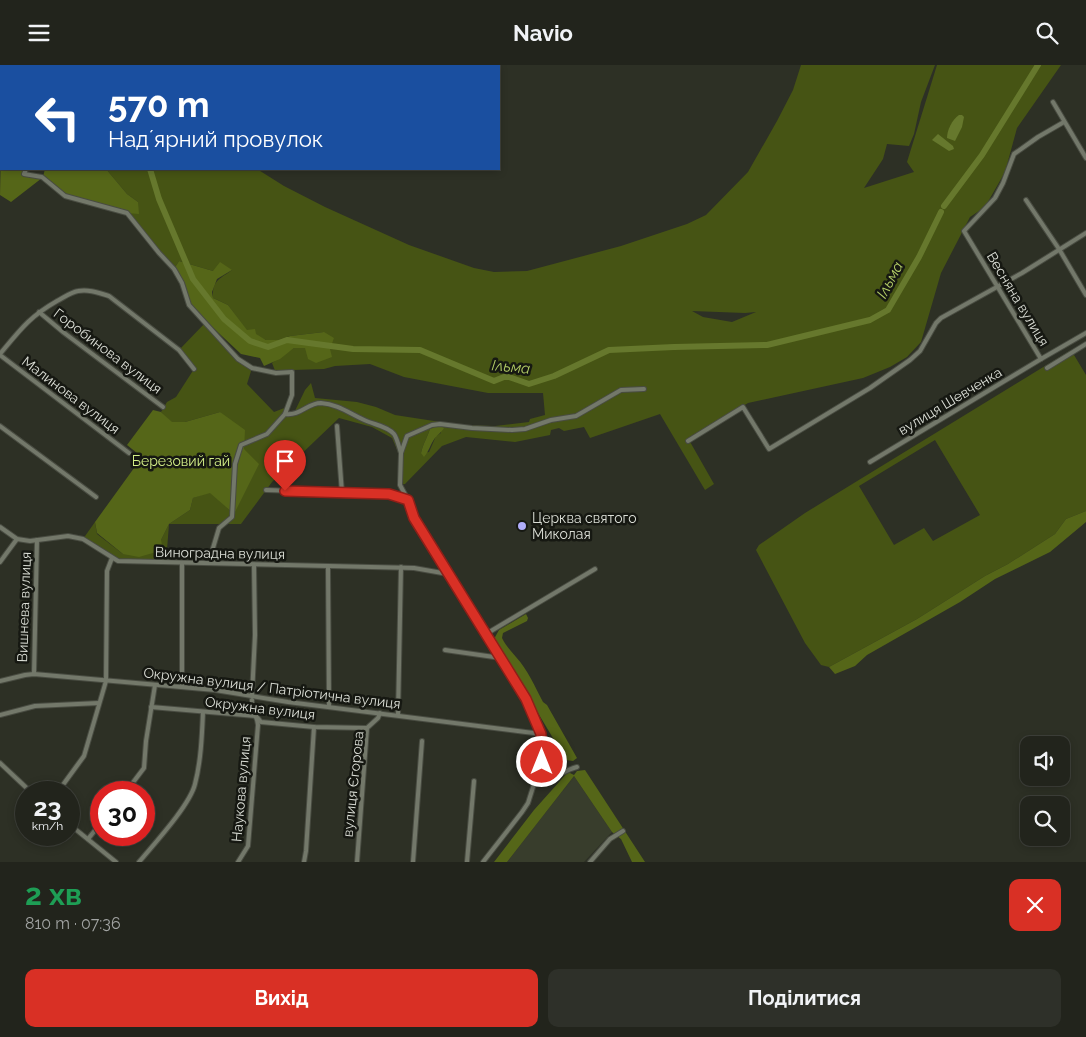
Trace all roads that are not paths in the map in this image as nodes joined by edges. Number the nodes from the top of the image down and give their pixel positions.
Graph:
1 (1053, 102) dead end
2 (1064, 122) junction
3 (1086, 158) edge
4 (26, 170) edge
5 (1026, 200) dead end
6 (1086, 233) edge
7 (1059, 249) junction
8 (998, 286) junction
9 (1086, 295) edge
10 (39, 312) junction
11 (1086, 333) edge
12 (1086, 344) edge
13 (0, 354) edge
14 (1041, 359) junction
15 (1047, 368) dead end
16 (194, 369) dead end
17 (644, 389) dead end
18 (163, 407) dead end
19 (285, 414) junction
20 (337, 425) dead end
21 (0, 426) edge
22 (688, 441) dead end
23 (129, 453) dead end
24 (401, 453) junction
25 (870, 462) dead end
26 (266, 490) dead end
27 (342, 493) junction
28 (96, 497) dead end
29 (408, 500) junction
30 (0, 528) edge
31 (17, 539) junction
32 (37, 540) junction
33 (112, 558) junction
34 (0, 562) edge
35 (182, 563) junction
36 (213, 563) junction
37 (254, 565) junction
38 (328, 567) junction
39 (401, 567) junction
40 (594, 569) dead end
41 (449, 574) junction
42 (486, 634) junction
43 (445, 651) dead end
44 (501, 657) junction
45 (34, 674) junction
46 (0, 681) edge
47 (106, 681) junction
48 (155, 685) junction
49 (182, 687) junction
50 (252, 697) junction
51 (99, 703) junction
52 (329, 706) junction
53 (151, 707) junction
54 (203, 712) junction
55 (380, 713) junction
56 (0, 715) edge
57 (398, 715) junction
58 (256, 716) junction
59 (314, 727) junction
60 (367, 729) junction
61 (541, 734) junction
62 (422, 741) dead end
63 (0, 763) edge
64 (577, 767) dead end
65 (536, 780) junction
66 (19, 781) edge
67 (66, 781) edge
68 (134, 781) edge
69 (474, 781) dead end
70 (623, 831) dead end
71 (80, 832) edge
72 (90, 837) edge
73 (88, 839) junction
74 (484, 860) edge
75 (116, 862) edge
76 (139, 862) edge
77 (238, 862) edge
78 (304, 862) edge
79 (356, 862) edge
80 (413, 862) edge
81 (467, 862) edge
82 (490, 862) edge
83 (590, 862) edge

1 - 2 street
2 - 3 street
2 - 8 street, Весняна вулиця
4 - 19 street
5 - 7 street
6 - 7 street
7 - 8 street
7 - 9 street
8 - 14 street, Весняна вулиця
8 - 22 street
10 - 13 street, Горобинова вулиця
10 - 16 street, Горобинова вулиця
10 - 18 street, Горобинова вулиця
11 - 14 street, Весняна вулиця
12 - 15 street
13 - 23 street, Малинова вулиця
14 - 25 street, вулиця Шевченка
17 - 24 street
19 - 24 street
19 - 36 street
20 - 27 street
21 - 28 street
24 - 29 street
26 - 27 street
27 - 29 street
29 - 41 street
30 - 31 street
31 - 32 street, Виноградна вулиця
31 - 34 street
32 - 33 street, Виноградна вулиця
32 - 45 street, Вишнева вулиця
33 - 35 street, Виноградна вулиця
33 - 47 street
35 - 36 street, Виноградна вулиця
35 - 49 street
36 - 37 street, Виноградна вулиця
37 - 38 street, Виноградна вулиця
37 - 50 street, Наукова вулиця
38 - 39 street, Виноградна вулиця
38 - 52 street
39 - 41 street, Виноградна вулиця
39 - 57 street
40 - 42 street
41 - 42 street
42 - 44 street
43 - 44 street
44 - 61 street
45 - 46 street, Окружна вулиця / Патріотична вулиця
45 - 47 street, Окружна вулиця / Патріотична вулиця
47 - 48 street, Окружна вулиця / Патріотична вулиця
47 - 51 street
48 - 49 street, Окружна вулиця / Патріотична вулиця
48 - 53 street
49 - 50 street, Окружна вулиця / Патріотична вулиця
50 - 52 street, Окружна вулиця / Патріотична вулиця
50 - 58 street, Наукова вулиця
51 - 56 street
51 - 67 street
52 - 55 street, Окружна вулиця / Патріотична вулиця
53 - 54 street, Окружна вулиця
53 - 68 street
54 - 58 street, Окружна вулиця
54 - 76 street
55 - 57 street, Окружна вулиця / Патріотична вулиця
55 - 60 street, вулиця Єгорова
57 - 61 street, Окружна вулиця / Патріотична вулиця
58 - 59 street, Окружна вулиця
58 - 77 street, Наукова вулиця
59 - 60 street, Окружна вулиця
59 - 78 street
60 - 79 street, вулиця Єгорова
61 - 65 street
62 - 80 street
63 - 66 street
64 - 65 street
65 - 74 street
69 - 81 street
70 - 83 street
71 - 73 street
72 - 73 street
73 - 75 street
74 - 82 street

